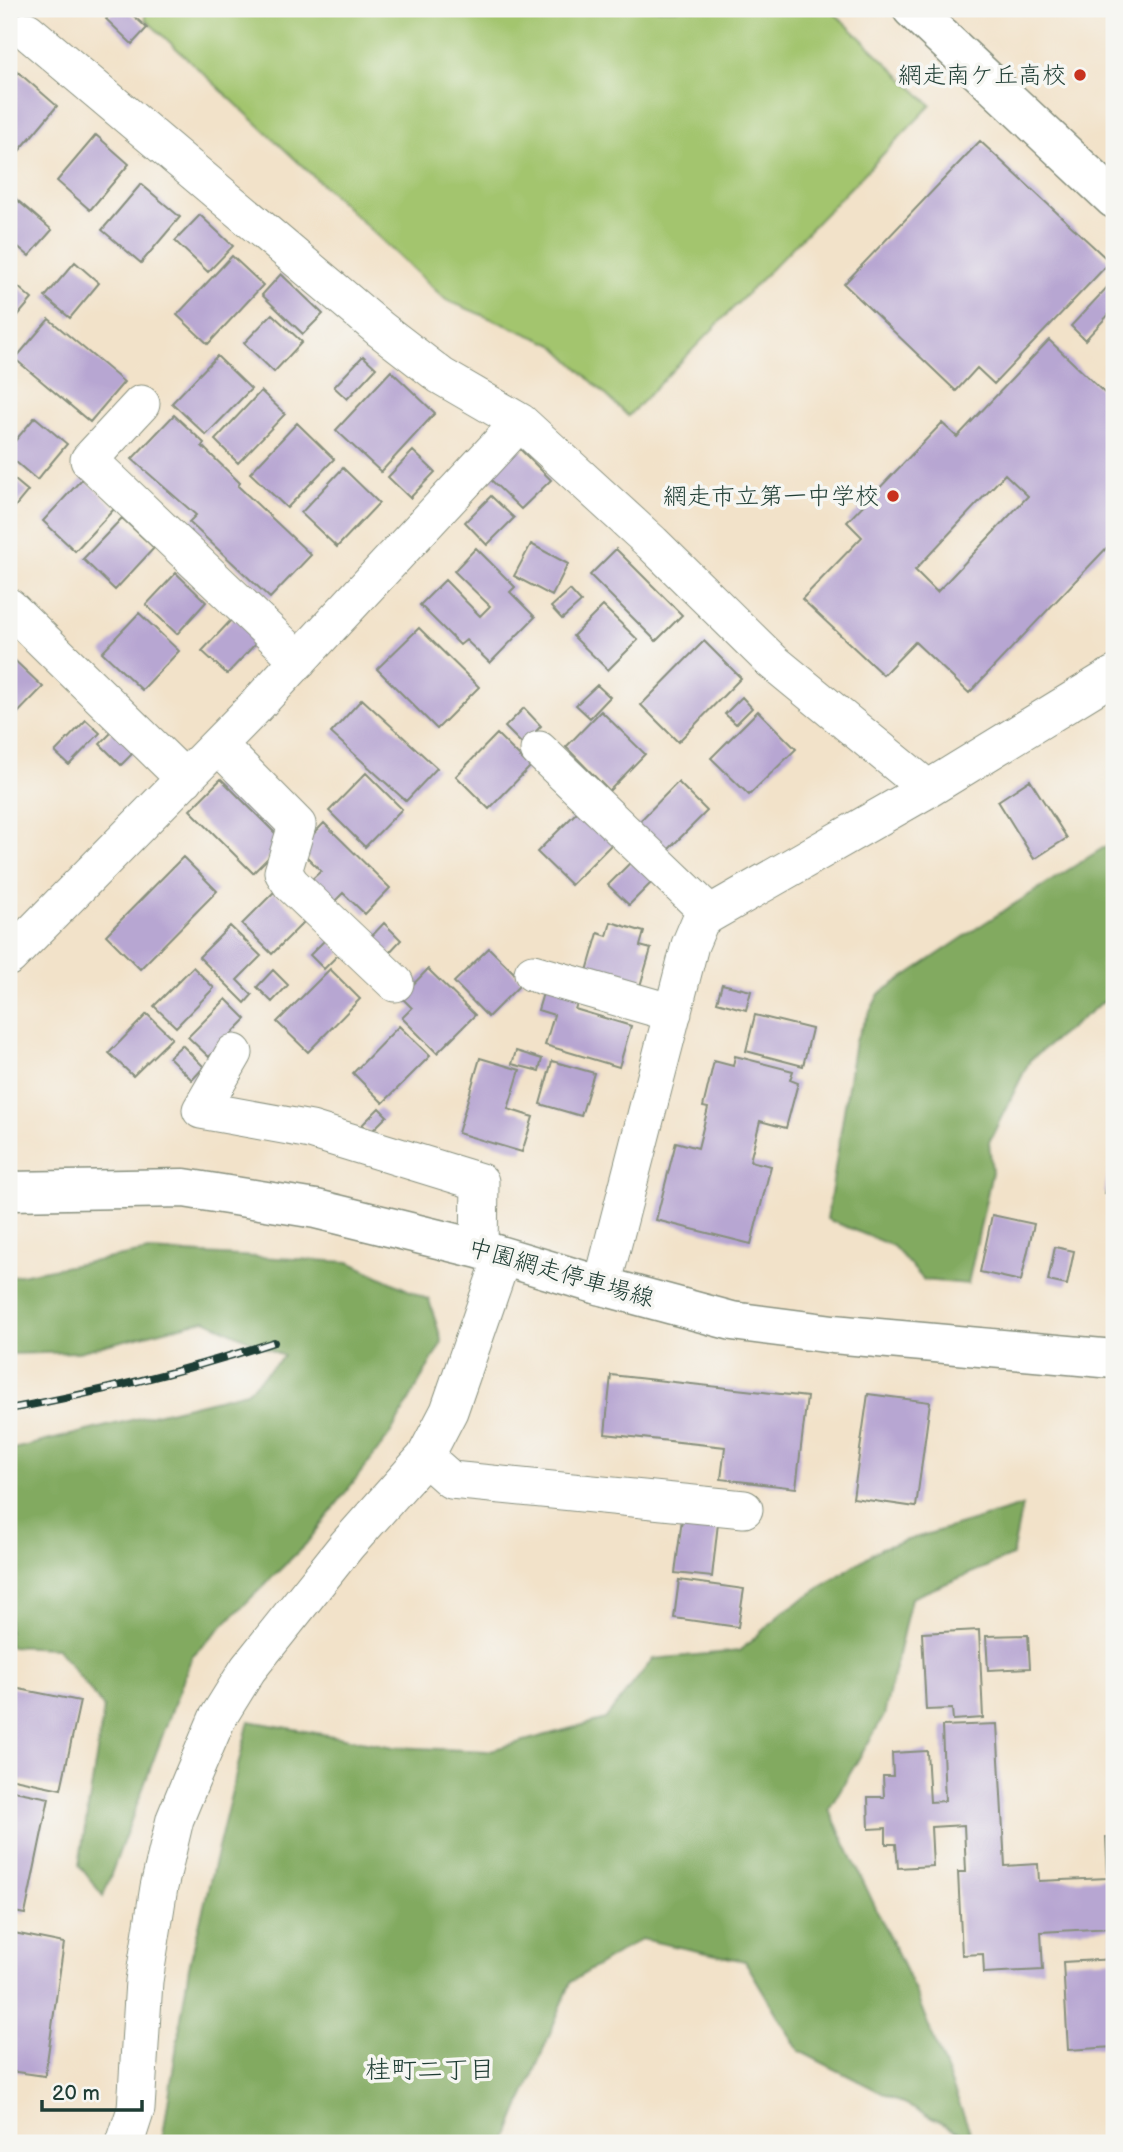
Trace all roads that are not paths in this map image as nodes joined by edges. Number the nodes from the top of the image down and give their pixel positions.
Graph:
1 (912, 9) edge
2 (27, 26) edge
3 (1114, 199) edge
4 (141, 404) dead end
5 (520, 422) junction
6 (9, 607) edge
7 (299, 660) junction
8 (1114, 675) edge
9 (218, 745) junction
10 (539, 750) dead end
11 (185, 779) junction
12 (928, 789) junction
13 (710, 914) junction
14 (17, 935) edge
15 (533, 973) dead end
16 (395, 983) dead end
17 (673, 1013) junction
18 (234, 1053) dead end
19 (9, 1191) edge
20 (490, 1254) junction
21 (603, 1286) junction
22 (1114, 1359) edge
23 (425, 1457) junction
24 (744, 1509) dead end
25 (125, 2143) edge

1 - 3 main road
2 - 5 street
4 - 7 street
5 - 7 street
5 - 12 street
6 - 11 street
7 - 9 street
8 - 12 street
9 - 11 street
9 - 16 street
10 - 13 street
11 - 14 street
12 - 13 street
13 - 17 street
15 - 17 street
17 - 21 street
18 - 20 street
19 - 20 main road, 中園網走停車場線
20 - 21 main road, 中園網走停車場線
20 - 23 street
21 - 22 main road, 中園網走停車場線
23 - 24 street
23 - 25 street

